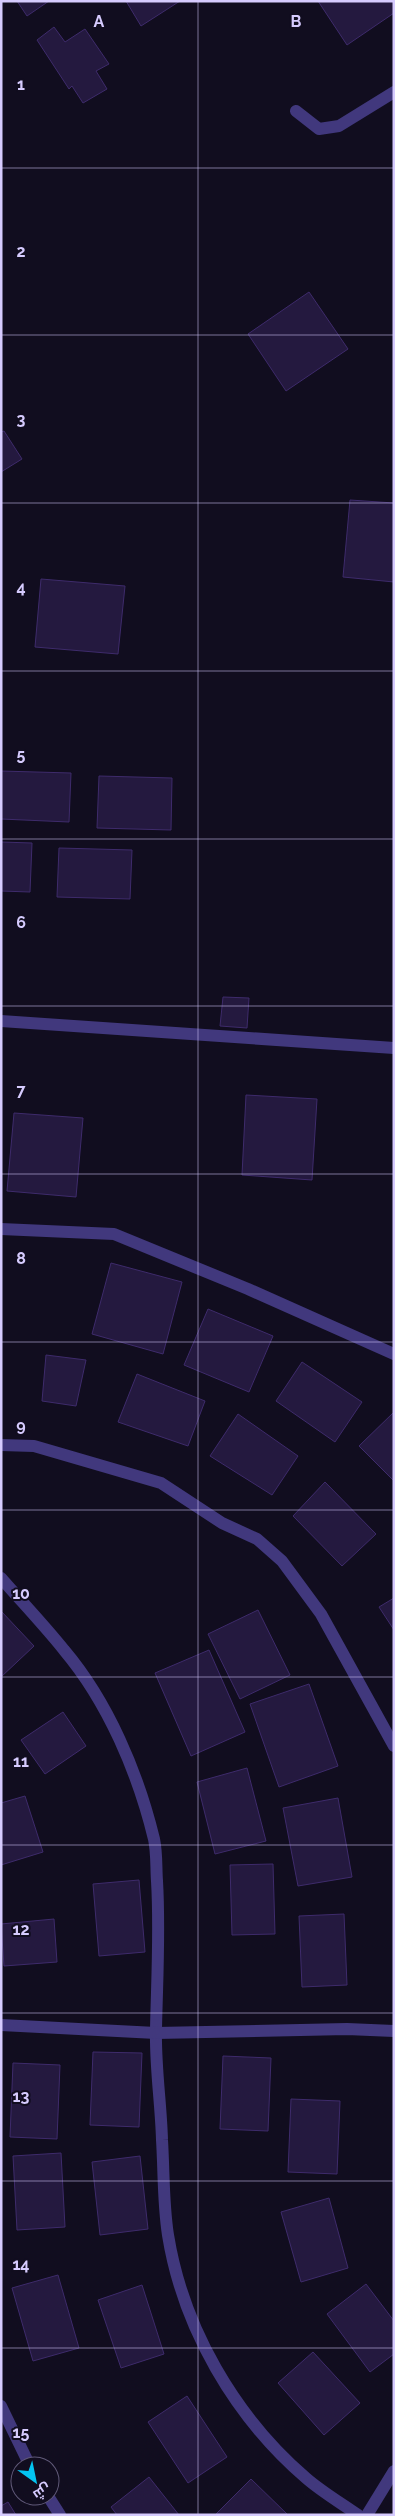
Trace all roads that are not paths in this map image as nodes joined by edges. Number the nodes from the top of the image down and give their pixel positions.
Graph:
1 (394, 92) edge
2 (296, 111) dead end
3 (1, 1021) edge
4 (394, 1048) edge
5 (1, 1229) edge
6 (394, 1354) edge
7 (1, 1445) edge
8 (1, 1578) edge
9 (394, 1746) edge
10 (1, 2025) edge
11 (394, 2031) edge
12 (156, 2033) junction
13 (1, 2406) edge
14 (25, 2456) edge
15 (394, 2470) edge
16 (358, 2515) edge
17 (367, 2515) edge

1 - 2 street
3 - 4 street
5 - 6 street
7 - 9 street
8 - 12 street
10 - 12 street
11 - 12 street
12 - 16 street
13 - 14 street
15 - 17 street

